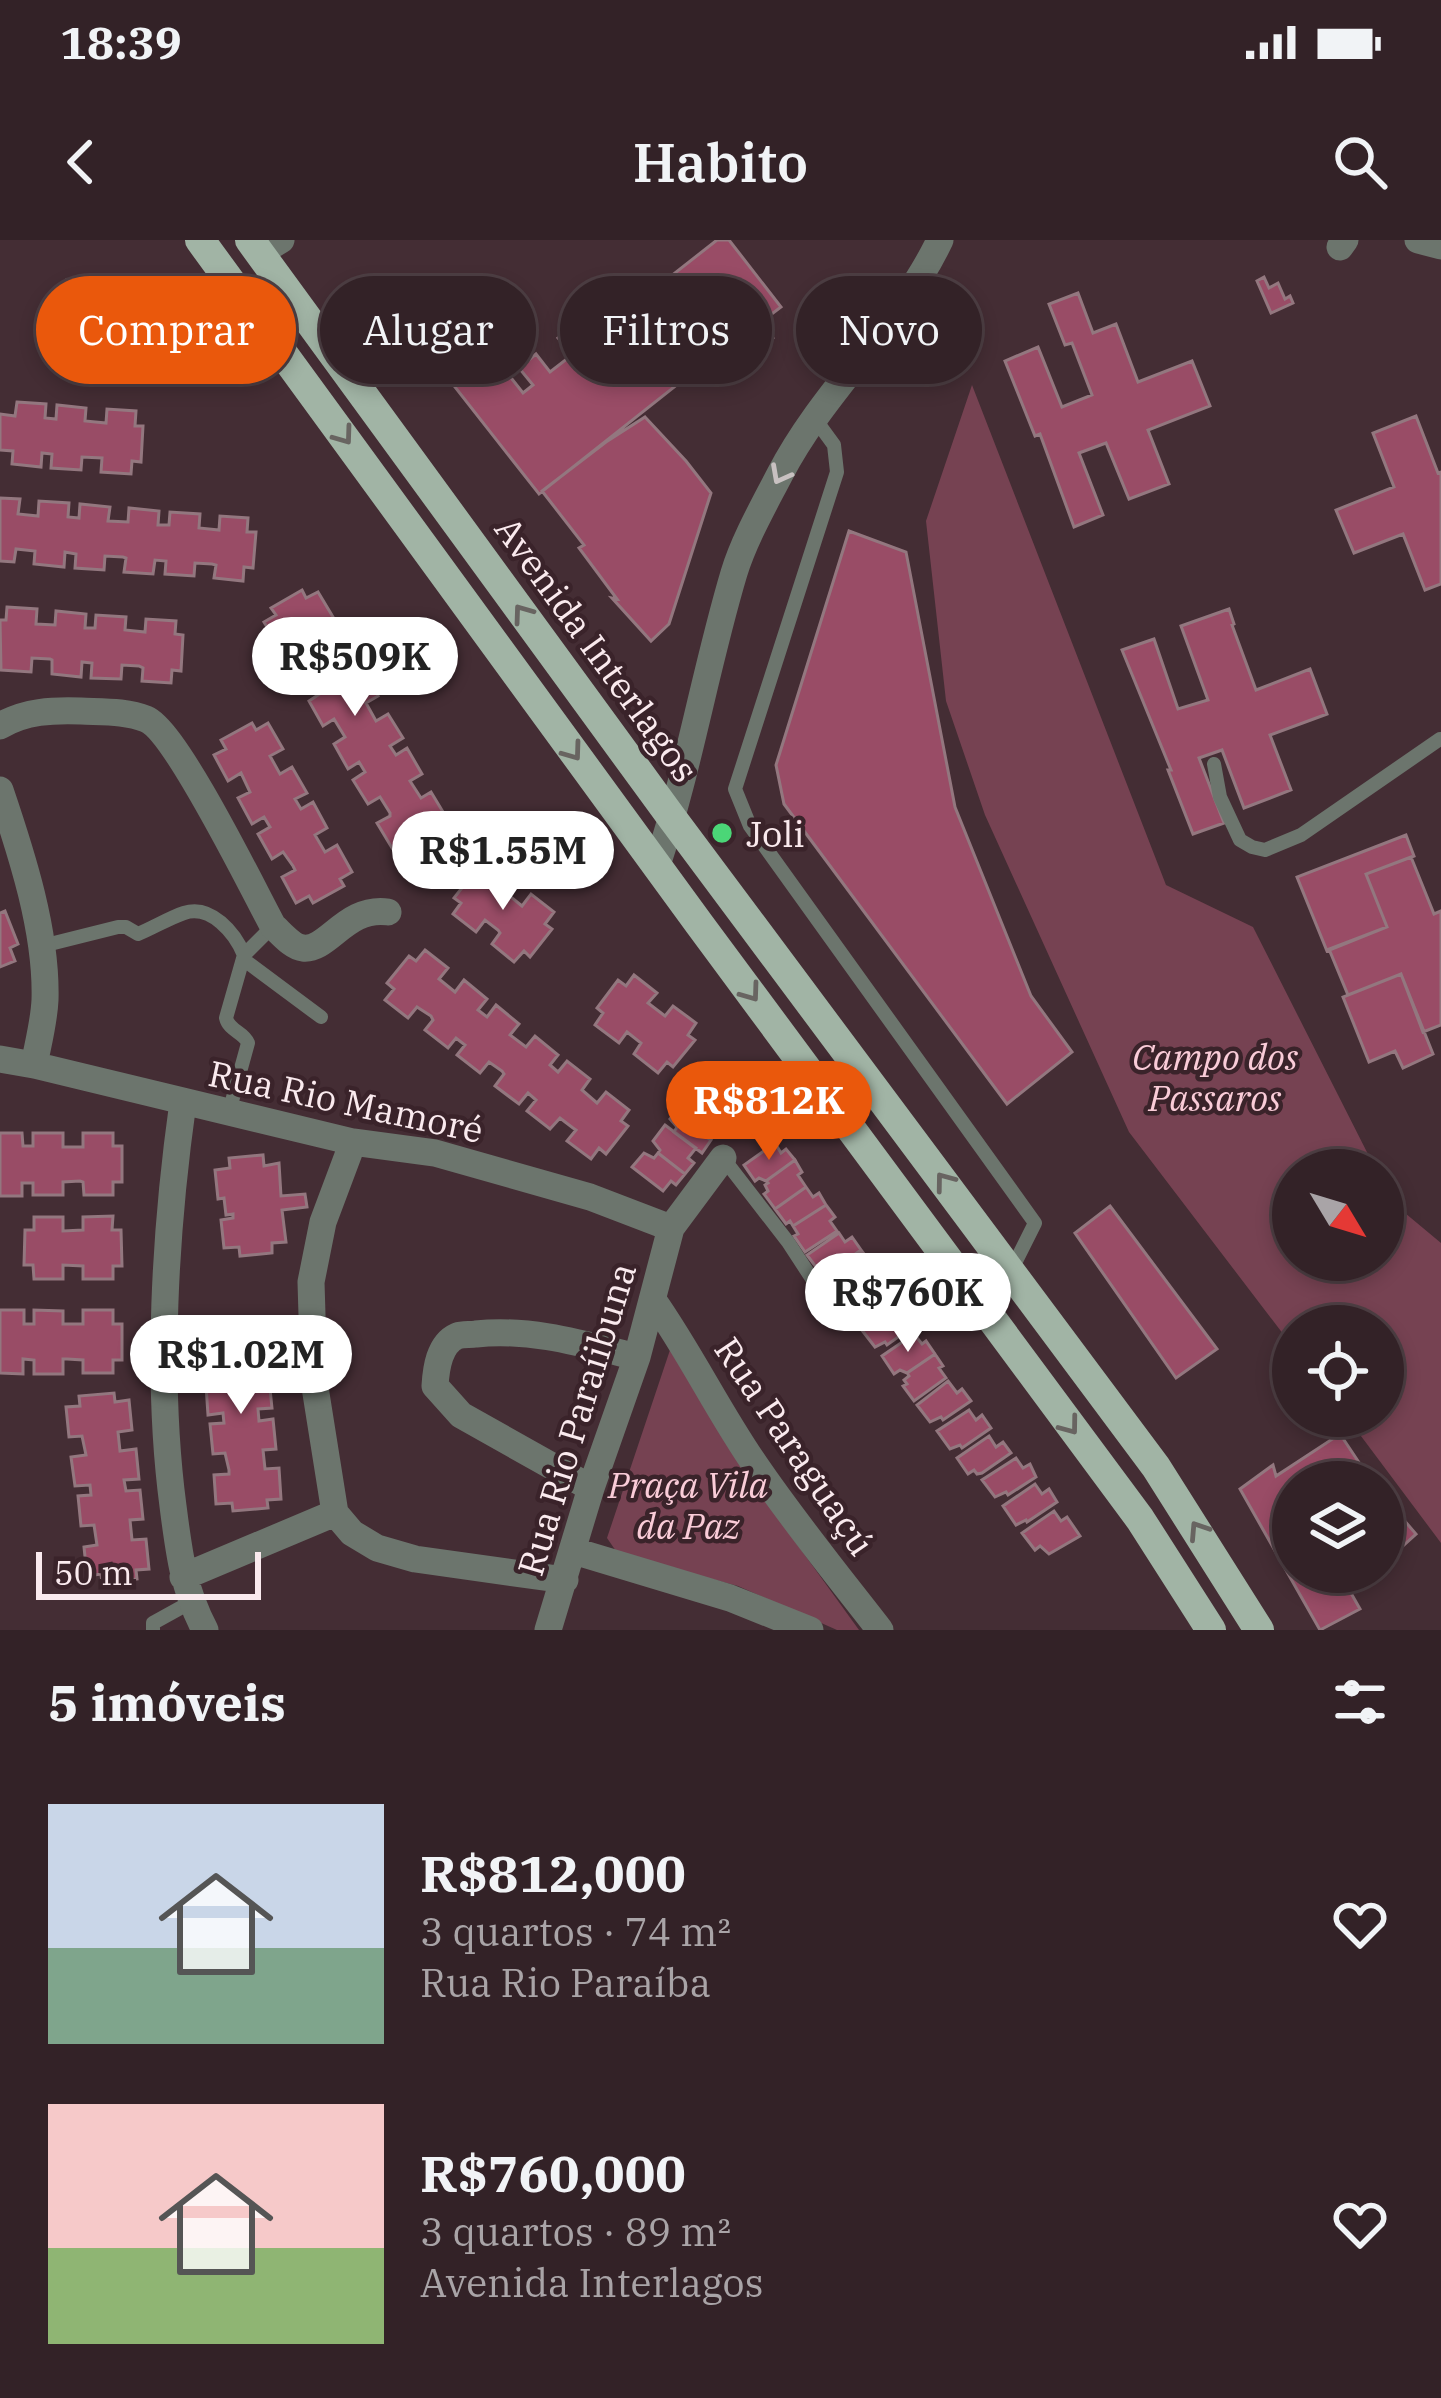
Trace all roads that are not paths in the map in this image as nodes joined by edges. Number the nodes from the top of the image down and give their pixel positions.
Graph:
1 (200, 240) edge
2 (940, 240) edge
3 (1418, 240) edge
4 (263, 244) edge
5 (1441, 245) edge
6 (815, 419) junction
7 (0, 726) edge
8 (1440, 739) edge
9 (1214, 764) dead end
10 (0, 790) edge
11 (672, 818) junction
12 (657, 865) junction
13 (388, 912) dead end
14 (273, 926) junction
15 (43, 946) junction
16 (242, 953) junction
17 (321, 1017) dead end
18 (0, 1059) edge
19 (34, 1065) junction
20 (183, 1102) junction
21 (229, 1113) junction
22 (353, 1142) junction
23 (723, 1158) joint
24 (671, 1228) junction
25 (1011, 1271) junction
26 (653, 1300) junction
27 (839, 1320) dead end
28 (638, 1357) junction
29 (591, 1488) junction
30 (335, 1513) junction
31 (574, 1551) junction
32 (565, 1580) junction
33 (187, 1589) junction
34 (153, 1630) edge
35 (205, 1630) edge
36 (548, 1630) edge
37 (810, 1630) edge
38 (880, 1630) edge
39 (1211, 1630) edge
40 (1259, 1630) edge

1 -> 12 main road
2 - 6 street
3 - 5 street
11 -> 4 main road, Avenida Interlagos
6 -> 11 street
6 - 25 lane
7 - 14 street
8 - 9 lane
10 - 15 street
11 - 12 street
25 -> 11 main road, Avenida Interlagos
12 -> 39 main road
13 - 14 street
14 - 16 lane
15 - 16 lane
15 - 19 street
16 - 17 lane
16 - 21 lane
18 - 19 street, Rua Rio Mamoré
19 - 20 street, Rua Rio Mamoré
20 - 21 street, Rua Rio Mamoré
20 - 33 street
21 - 22 street, Rua Rio Mamoré
22 - 24 street, Rua Rio Mamoré
22 - 30 street
23 - 24 street
23 - 27 lane
24 - 26 street, Rua Rio Paraíibuna
40 -> 25 main road, Avenida Interlagos
26 - 28 street, Rua Rio Paraíibuna
26 - 38 street, Rua Paraguaçú
28 - 29 street, Rua Rio Paraíibuna
28 - 29 street
29 - 31 street, Rua Rio Paraíibuna
30 - 32 street
30 - 33 street
31 - 32 street, Rua Rio Paraíibuna
31 - 37 street
32 - 36 street, Rua Rio Paraíibuna
33 - 34 lane
33 - 35 street

